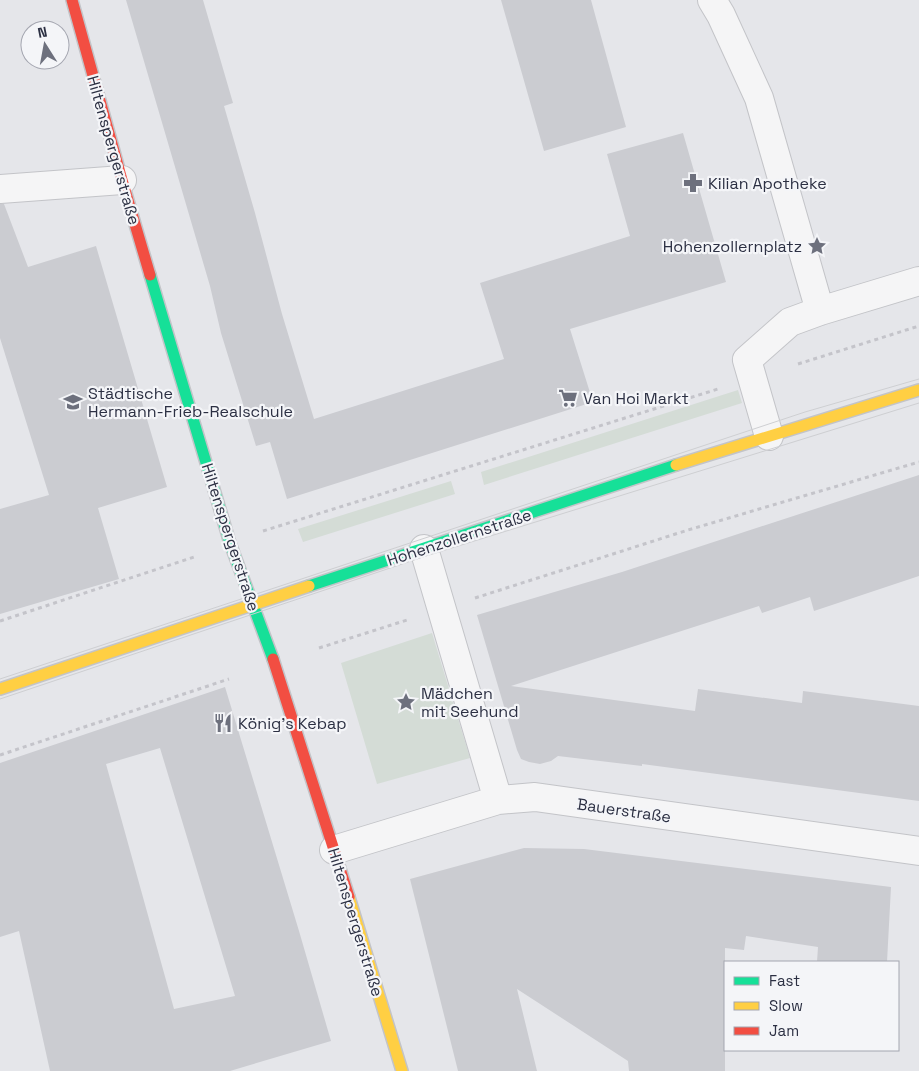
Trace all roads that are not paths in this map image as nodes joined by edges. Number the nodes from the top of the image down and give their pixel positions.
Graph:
1 (72, 0) edge
2 (712, 0) edge
3 (122, 180) junction
4 (0, 189) edge
5 (919, 281) edge
6 (820, 311) junction
7 (919, 390) edge
8 (769, 436) junction
9 (424, 549) junction
10 (253, 604) junction
11 (0, 689) edge
12 (498, 800) junction
13 (334, 850) junction
14 (919, 852) edge
15 (402, 1071) edge

1 - 3 street, Hiltenspergerstraße
2 - 6 street
3 - 4 street
3 - 10 street, Hiltenspergerstraße
5 - 6 street
6 - 8 street
7 - 8 street, Hohenzollernstraße
8 - 9 street, Hohenzollernstraße
9 - 10 street, Hohenzollernstraße
9 - 12 street
10 - 11 street, Hohenzollernstraße
10 - 13 street, Hiltenspergerstraße
12 - 13 street, Bauerstraße
12 - 14 street, Bauerstraße
13 - 15 street, Hiltenspergerstraße

